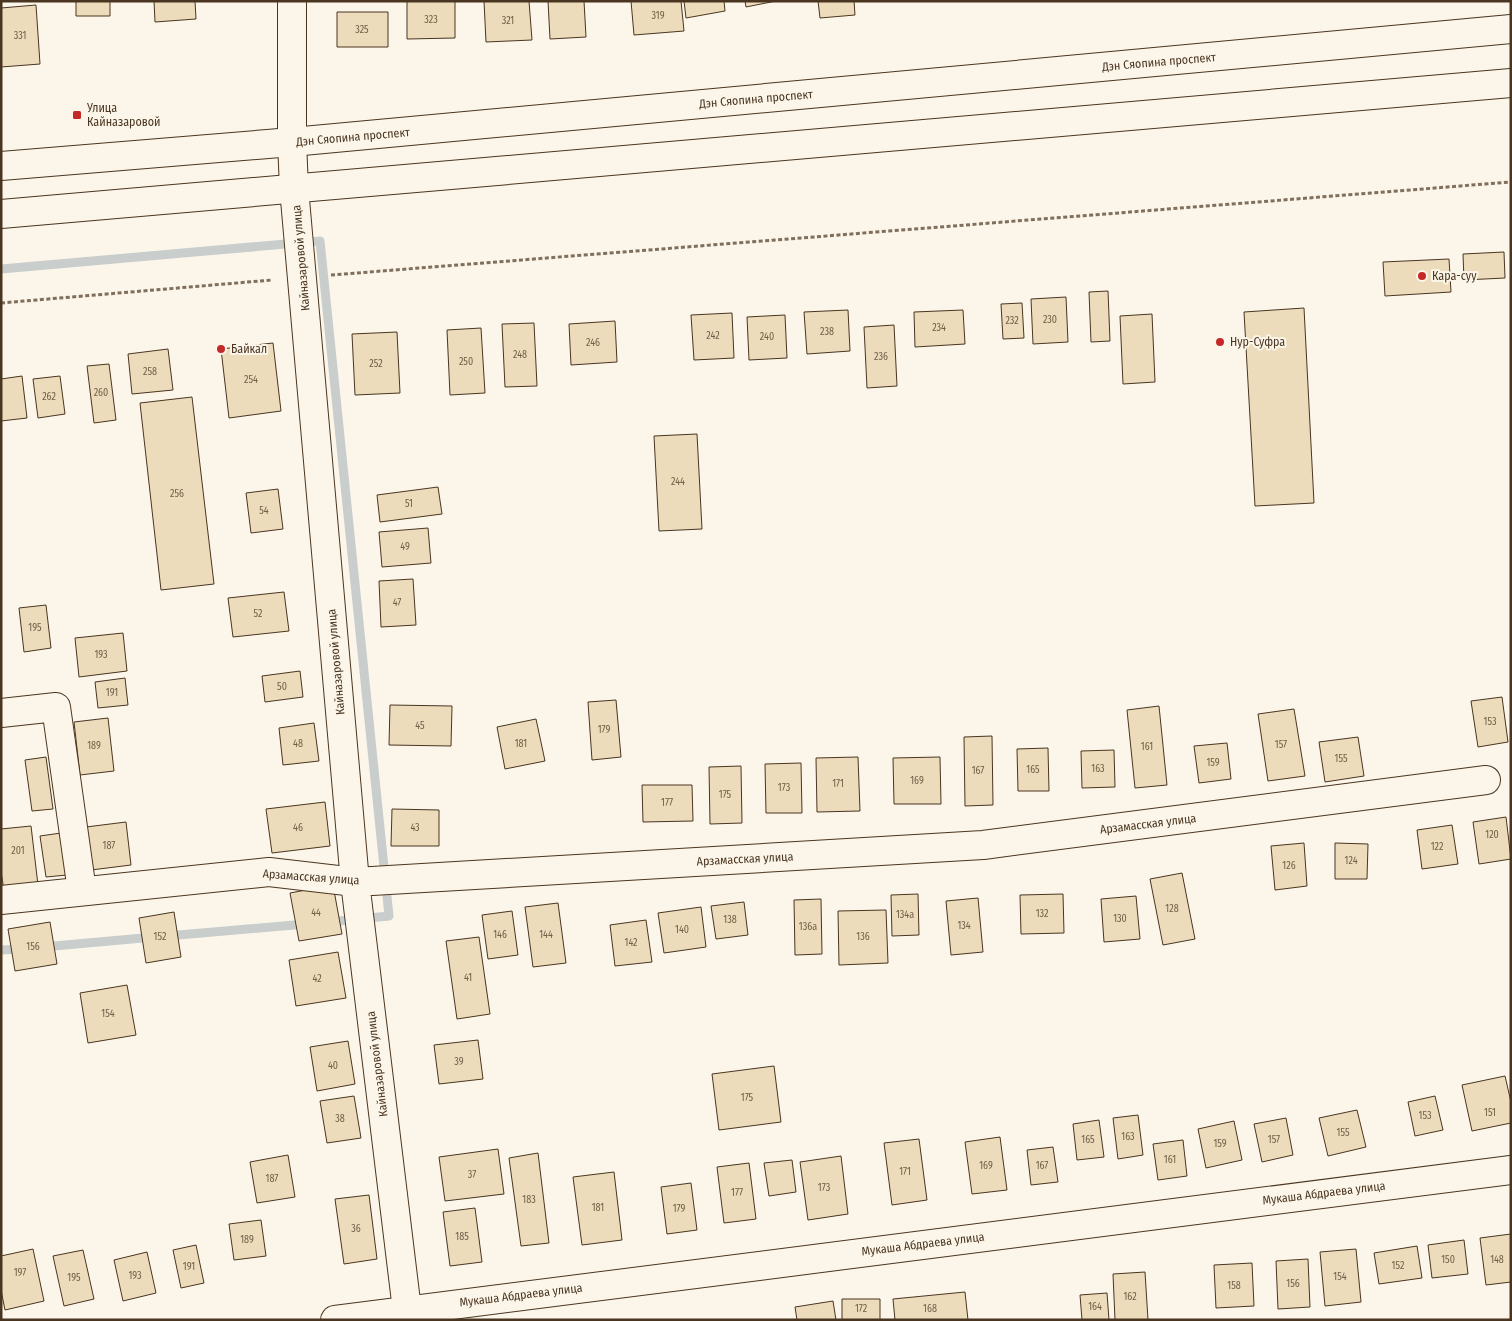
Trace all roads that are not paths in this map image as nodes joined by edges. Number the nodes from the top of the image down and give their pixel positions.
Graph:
1 (292, 1) edge
2 (1511, 29) edge
3 (1511, 83) edge
4 (292, 142) junction
5 (1, 166) edge
6 (294, 188) junction
7 (1, 214) edge
8 (1, 713) edge
9 (1486, 780) dead end
10 (355, 882) junction
11 (82, 891) junction
12 (1, 900) edge
13 (1511, 1170) edge
14 (407, 1315) edge
15 (334, 1320) edge

1 - 4 street, Кайназаровой улица
2 - 4 street, Дэн Сяопина проспект
3 - 6 street
4 - 5 street, Дэн Сяопина проспект
4 - 6 street, Кайназаровой улица
6 - 7 street
6 - 10 street, Кайназаровой улица
8 - 11 street
9 - 10 street, Арзамасская улица
10 - 11 street, Арзамасская улица
10 - 14 street, Кайназаровой улица
11 - 12 street, Арзамасская улица
13 - 14 street, Мукаша Абдраева улица
14 - 15 street, Мукаша Абдраева улица

